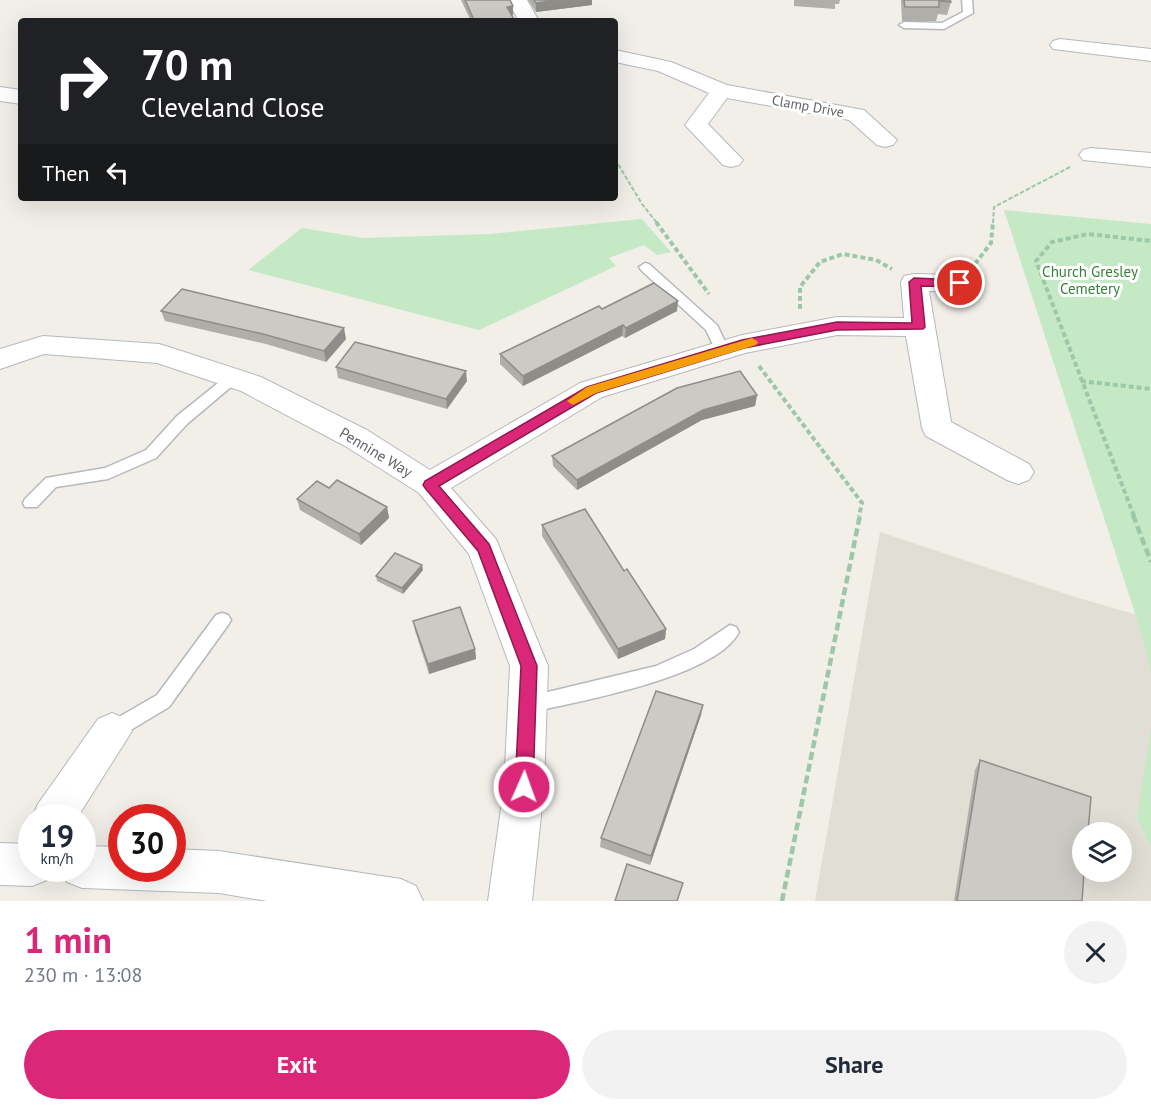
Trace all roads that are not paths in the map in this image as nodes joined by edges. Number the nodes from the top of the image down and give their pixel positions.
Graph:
1 (517, 0) edge
2 (967, 0) edge
3 (527, 18) edge
4 (904, 25) edge
5 (1060, 45) dead end
6 (1151, 55) edge
7 (618, 57) edge
8 (722, 91) junction
9 (0, 94) edge
10 (18, 97) edge
11 (885, 140) dead end
12 (1091, 155) road end
13 (731, 160) dead end
14 (1151, 160) edge
15 (645, 267) dead end
16 (960, 283) road end
17 (919, 327) junction
18 (732, 347) junction
19 (0, 359) edge
20 (232, 378) junction
21 (1018, 472) dead end
22 (430, 485) junction
23 (31, 503) dead end
24 (222, 621) dead end
25 (730, 632) dead end
26 (527, 705) junction
27 (112, 731) joint
28 (62, 804) edge
29 (186, 871) edge
30 (401, 901) edge
31 (510, 901) edge

1 - 3 street
2 - 4 lane
5 - 6 street
7 - 8 street, Clamp Drive
8 - 11 street, Clamp Drive
8 - 13 street
9 - 10 street
12 - 14 street
15 - 18 lane
16 - 17 street
17 - 18 street
17 - 21 street
18 - 22 street
19 - 20 street, Pennine Way
20 - 22 street, Pennine Way
20 - 23 lane
22 - 26 street, Pennine Way
24 - 27 lane
25 - 26 lane
26 - 31 street, Pennine Way
27 - 28 street
29 - 30 street

